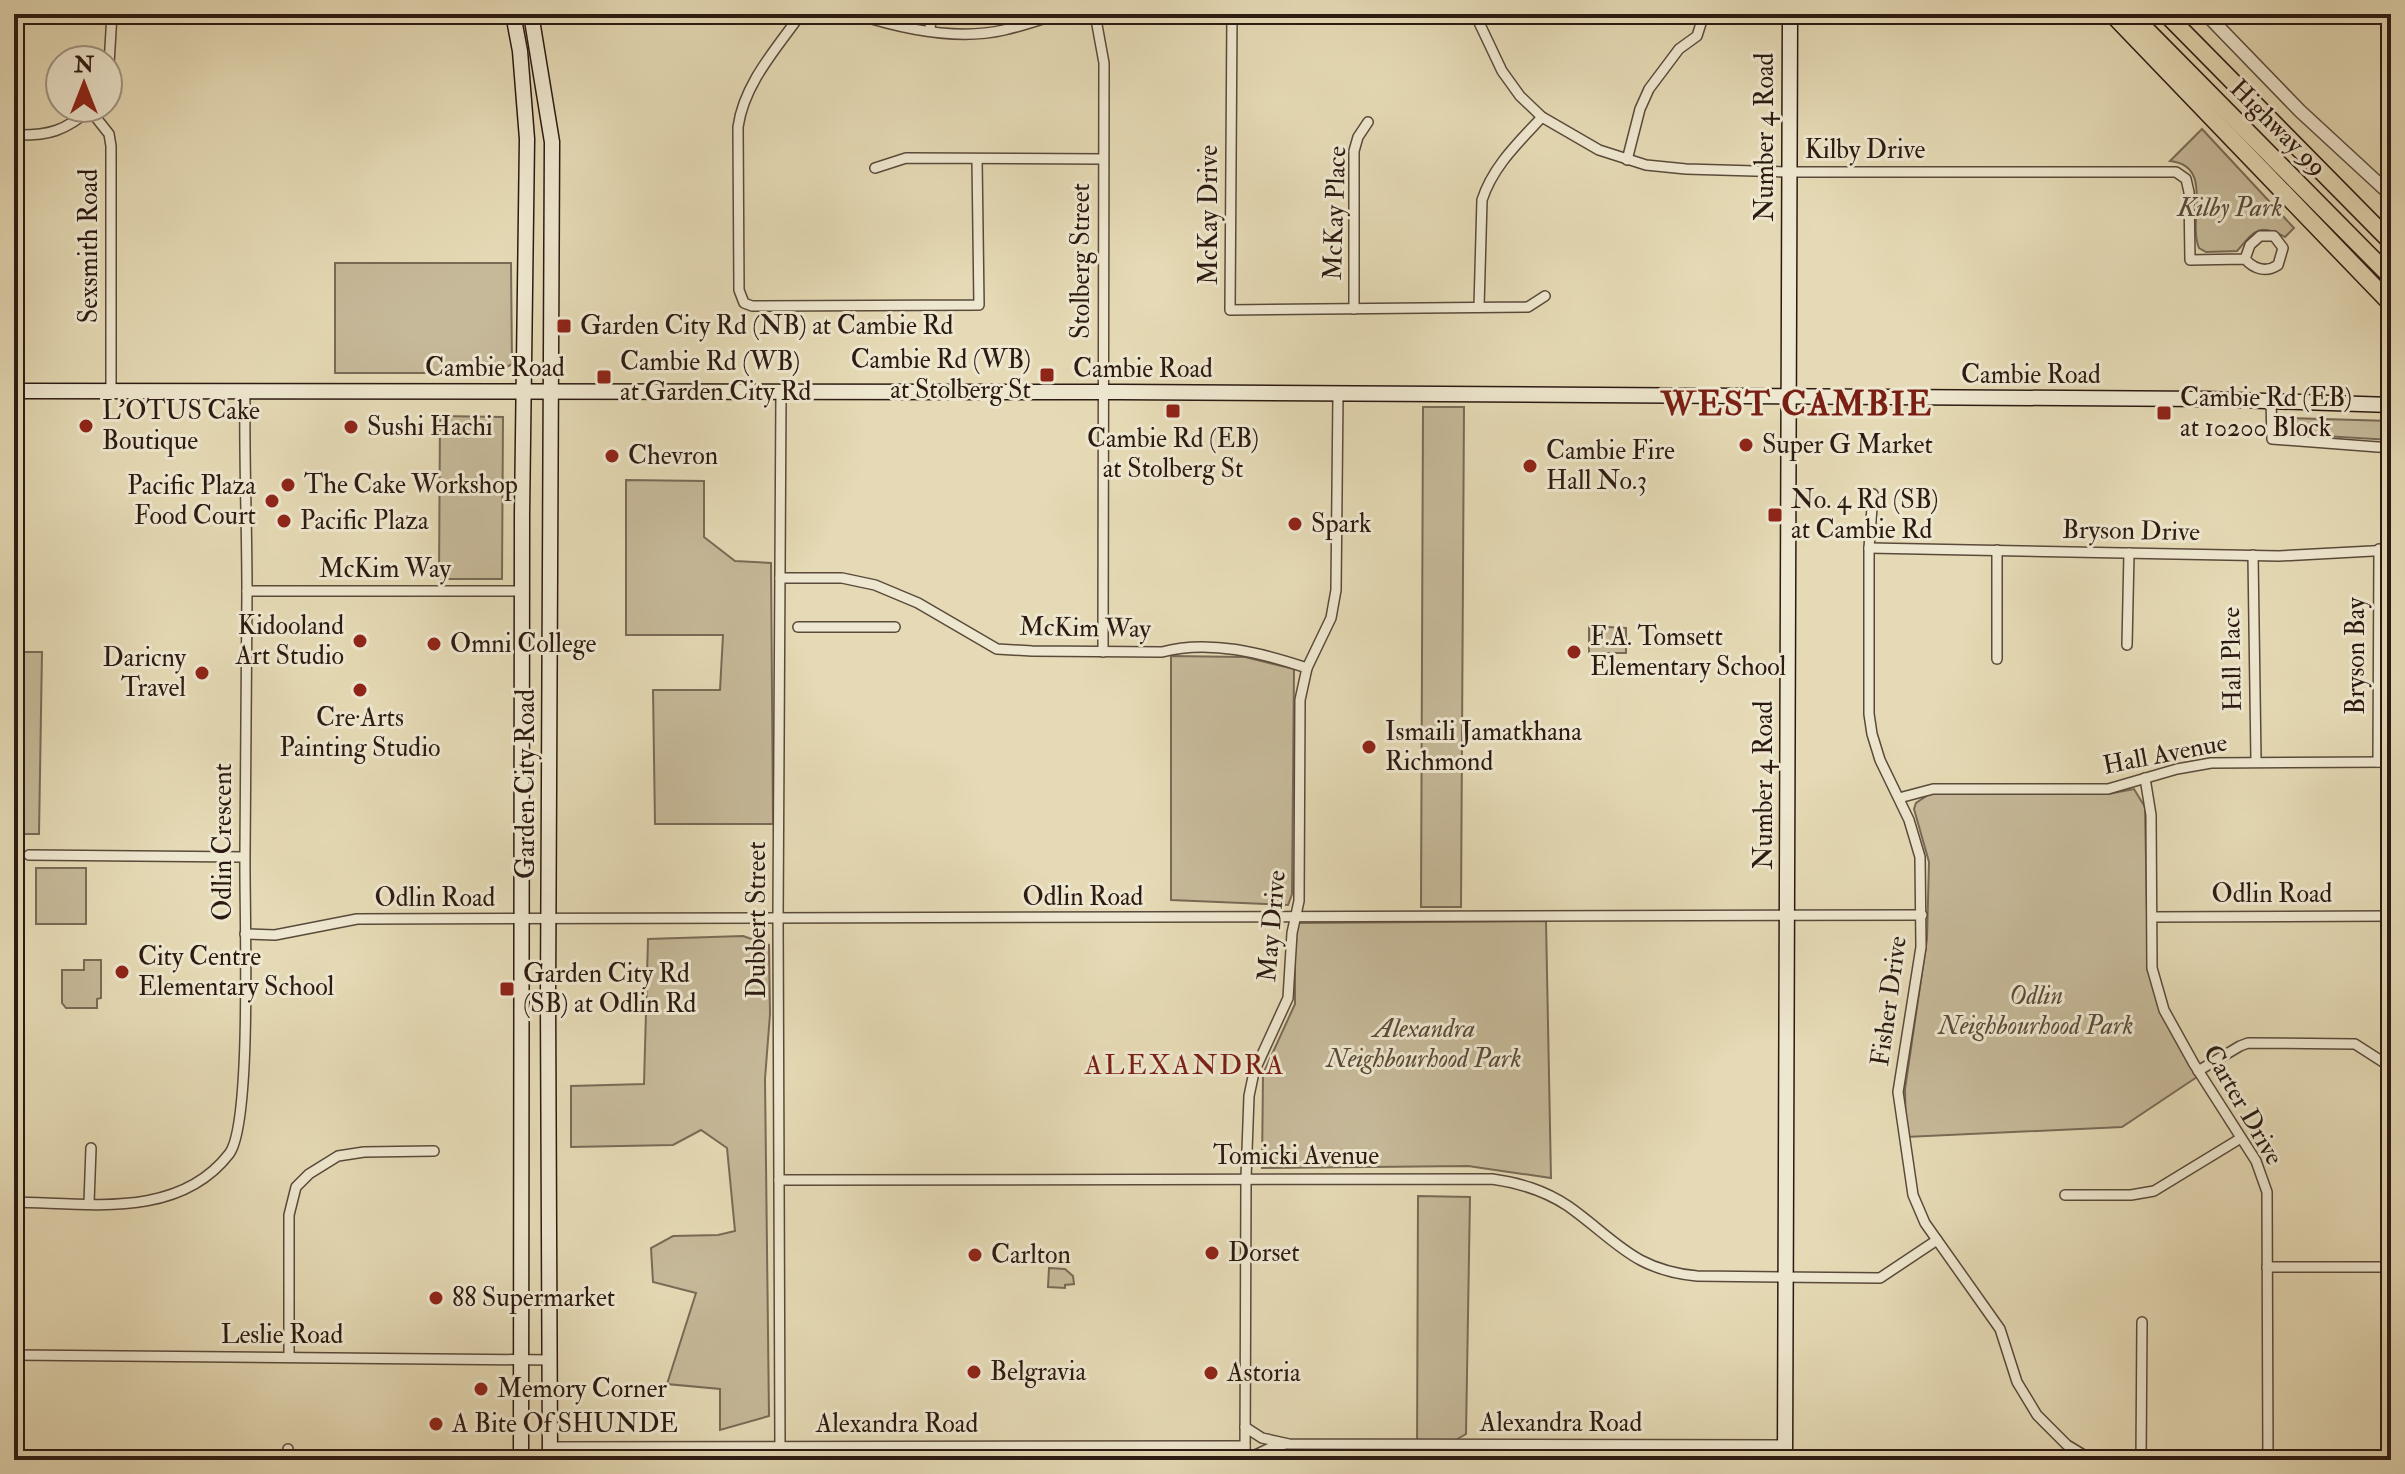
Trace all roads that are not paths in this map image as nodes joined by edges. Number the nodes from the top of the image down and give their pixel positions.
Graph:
1 (112, 14) edge
2 (513, 14) edge
3 (531, 14) edge
4 (801, 14) edge
5 (856, 14) edge
6 (931, 14) edge
7 (1058, 14) edge
8 (1095, 14) edge
9 (1232, 14) edge
10 (1475, 14) edge
11 (1704, 14) edge
12 (1790, 14) edge
13 (2112, 14) edge
14 (2131, 14) edge
15 (2166, 14) edge
16 (2206, 14) edge
17 (930, 31) junction
18 (110, 44) edge
19 (1542, 117) junction
20 (1368, 122) dead end
21 (70, 124) edge
22 (102, 124) edge
23 (14, 135) edge
24 (977, 159) junction
25 (1103, 159) junction
26 (1627, 160) junction
27 (875, 168) dead end
28 (1789, 172) junction
29 (2333, 184) junction
30 (2391, 195) edge
31 (2391, 228) edge
32 (2391, 242) edge
33 (2245, 259) junction
34 (2391, 277) edge
35 (1545, 296) dead end
36 (2391, 304) edge
37 (1479, 307) junction
38 (1354, 309) junction
39 (14, 391) edge
40 (111, 391) junction
41 (245, 392) junction
42 (525, 392) junction
43 (553, 392) junction
44 (1104, 392) junction
45 (781, 393) junction
46 (1338, 395) junction
47 (1790, 398) junction
48 (2271, 401) junction
49 (2391, 405) edge
50 (2391, 448) edge
51 (1873, 494) dead end
52 (1869, 548) junction
53 (2379, 549) junction
54 (1997, 550) junction
55 (2391, 550) edge
56 (2129, 553) junction
57 (2253, 555) junction
58 (780, 578) junction
59 (247, 591) junction
60 (522, 591) junction
61 (798, 627) dead end
62 (895, 627) dead end
63 (2127, 645) dead end
64 (1103, 652) junction
65 (1997, 659) dead end
66 (1307, 668) junction
67 (2256, 761) junction
68 (2378, 762) junction
69 (2391, 762) edge
70 (2145, 778) junction
71 (1899, 798) junction
72 (29, 855) dead end
73 (244, 857) junction
74 (1922, 915) junction
75 (2391, 916) edge
76 (1787, 917) junction
77 (2153, 917) junction
78 (1295, 918) junction
79 (778, 919) junction
80 (521, 920) junction
81 (549, 920) junction
82 (245, 934) junction
83 (2383, 1062) dead end
84 (2198, 1071) junction
85 (2241, 1138) junction
86 (91, 1148) dead end
87 (434, 1151) dead end
88 (1246, 1178) junction
89 (779, 1180) junction
90 (2065, 1195) dead end
91 (14, 1202) edge
92 (89, 1203) junction
93 (1937, 1240) junction
94 (2267, 1267) junction
95 (2391, 1267) edge
96 (1785, 1277) junction
97 (2142, 1322) dead end
98 (14, 1355) edge
99 (289, 1357) junction
100 (520, 1359) junction
101 (550, 1360) junction
102 (1245, 1427) junction
103 (1289, 1444) junction
104 (780, 1446) junction
105 (915, 1446) junction
106 (1245, 1446) junction
107 (550, 1453) edge
108 (1786, 1453) edge
109 (521, 1460) edge
110 (915, 1460) edge
111 (1245, 1460) edge
112 (2092, 1460) edge
113 (2141, 1460) edge
114 (2268, 1460) edge

1 - 18 street
2 - 42 main road, Garden City Road
3 - 43 main road, Garden City Road
4 - 24 street
5 - 17 street
6 - 17 street
7 - 17 street
8 - 25 street, Stolberg Street
9 - 38 street, McKay Drive
10 - 19 street, Kilby Drive
11 - 26 street
12 - 28 main road, Number 4 Road
13 - 36 highway
14 - 34 highway, Highway 99
15 - 29 highway, Highway 99
16 - 30 street
19 - 26 street, Kilby Drive
19 - 37 street
20 - 38 street, McKay Place
21 - 23 street
22 - 40 street, Sexsmith Road
24 - 25 street
24 - 27 street
25 - 44 street, Stolberg Street
26 - 28 street, Kilby Drive
28 - 33 street, Kilby Drive
28 - 47 main road, Number 4 Road
29 - 31 highway
29 - 32 highway, Highway 99
33 - 33 street, Kilby Drive
35 - 37 street, McKay Drive
37 - 38 street, McKay Drive
39 - 40 main road, Cambie Road
40 - 41 main road, Cambie Road
41 - 42 main road, Cambie Road
41 - 59 street, Odlin Crescent
42 - 43 main road, Cambie Road
42 - 60 main road, Garden City Road
43 - 45 main road, Cambie Road
43 - 81 main road, Garden City Road
44 - 45 main road, Cambie Road
44 - 46 main road, Cambie Road
44 - 64 street, Stolberg Street
45 - 58 street, Dubbert Street
46 - 47 main road, Cambie Road
46 - 66 street, May Drive
47 - 48 main road, Cambie Road
47 - 76 main road, Number 4 Road
48 - 49 main road, Cambie Road
48 - 50 street
51 - 52 street, Fisher Drive
52 - 54 street, Bryson Drive
52 - 71 street, Fisher Drive
53 - 55 street, Bryson Drive
53 - 57 street, Bryson Drive
53 - 68 street, Bryson Bay
54 - 56 street, Bryson Drive
54 - 65 street
56 - 57 street, Bryson Drive
56 - 63 street
57 - 67 street, Hall Place
58 - 64 street, McKim Way
58 - 79 street, Dubbert Street
59 - 60 street, McKim Way
59 - 73 street, Odlin Crescent
60 - 80 main road, Garden City Road
61 - 62 street
64 - 66 street, McKim Way
66 - 78 street, May Drive
67 - 68 street, Hall Avenue
67 - 70 street, Hall Avenue
68 - 69 street, Hall Avenue
70 - 71 street, Hall Avenue
70 - 77 street, Carter Drive
71 - 74 street, Fisher Drive
72 - 73 street
73 - 82 street, Odlin Crescent
74 - 76 street, Odlin Road
74 - 93 street, Fisher Drive
75 - 77 street, Odlin Road
76 - 78 street, Odlin Road
76 - 96 main road, Number 4 Road
77 - 84 street, Carter Drive
78 - 79 street, Odlin Road
78 - 88 street, May Drive
79 - 81 street, Odlin Road
79 - 89 street, Dubbert Street
80 - 81 street, Odlin Road
80 - 82 street, Odlin Road
80 - 100 main road, Garden City Road
81 - 101 main road, Garden City Road
82 - 92 street, Odlin Crescent
83 - 84 street
84 - 85 street, Carter Drive
85 - 90 street
85 - 94 street, Carter Drive
86 - 92 street
87 - 99 street
88 - 89 street, Tomicki Avenue
88 - 96 street, Tomicki Avenue
88 - 102 street, May Drive
89 - 104 street, Dubbert Street
91 - 92 street, Odlin Crescent
93 - 96 street, Tomicki Avenue
93 - 112 street, Fisher Drive
94 - 95 street
94 - 114 street, Carter Drive
96 - 108 main road, Number 4 Road
97 - 113 street
98 - 99 street, Leslie Road
99 - 100 street, Leslie Road
100 - 101 street, Leslie Road
100 - 109 main road, Garden City Road
101 - 107 main road, Garden City Road
102 - 103 street, Alexandra Road
102 - 106 street, May Drive
103 - 108 street, Alexandra Road
103 - 111 street, Alexandra Road
104 - 105 street, Alexandra Road
104 - 107 street, Alexandra Road
105 - 106 street, Alexandra Road
105 - 110 street
106 - 111 street, May Drive

